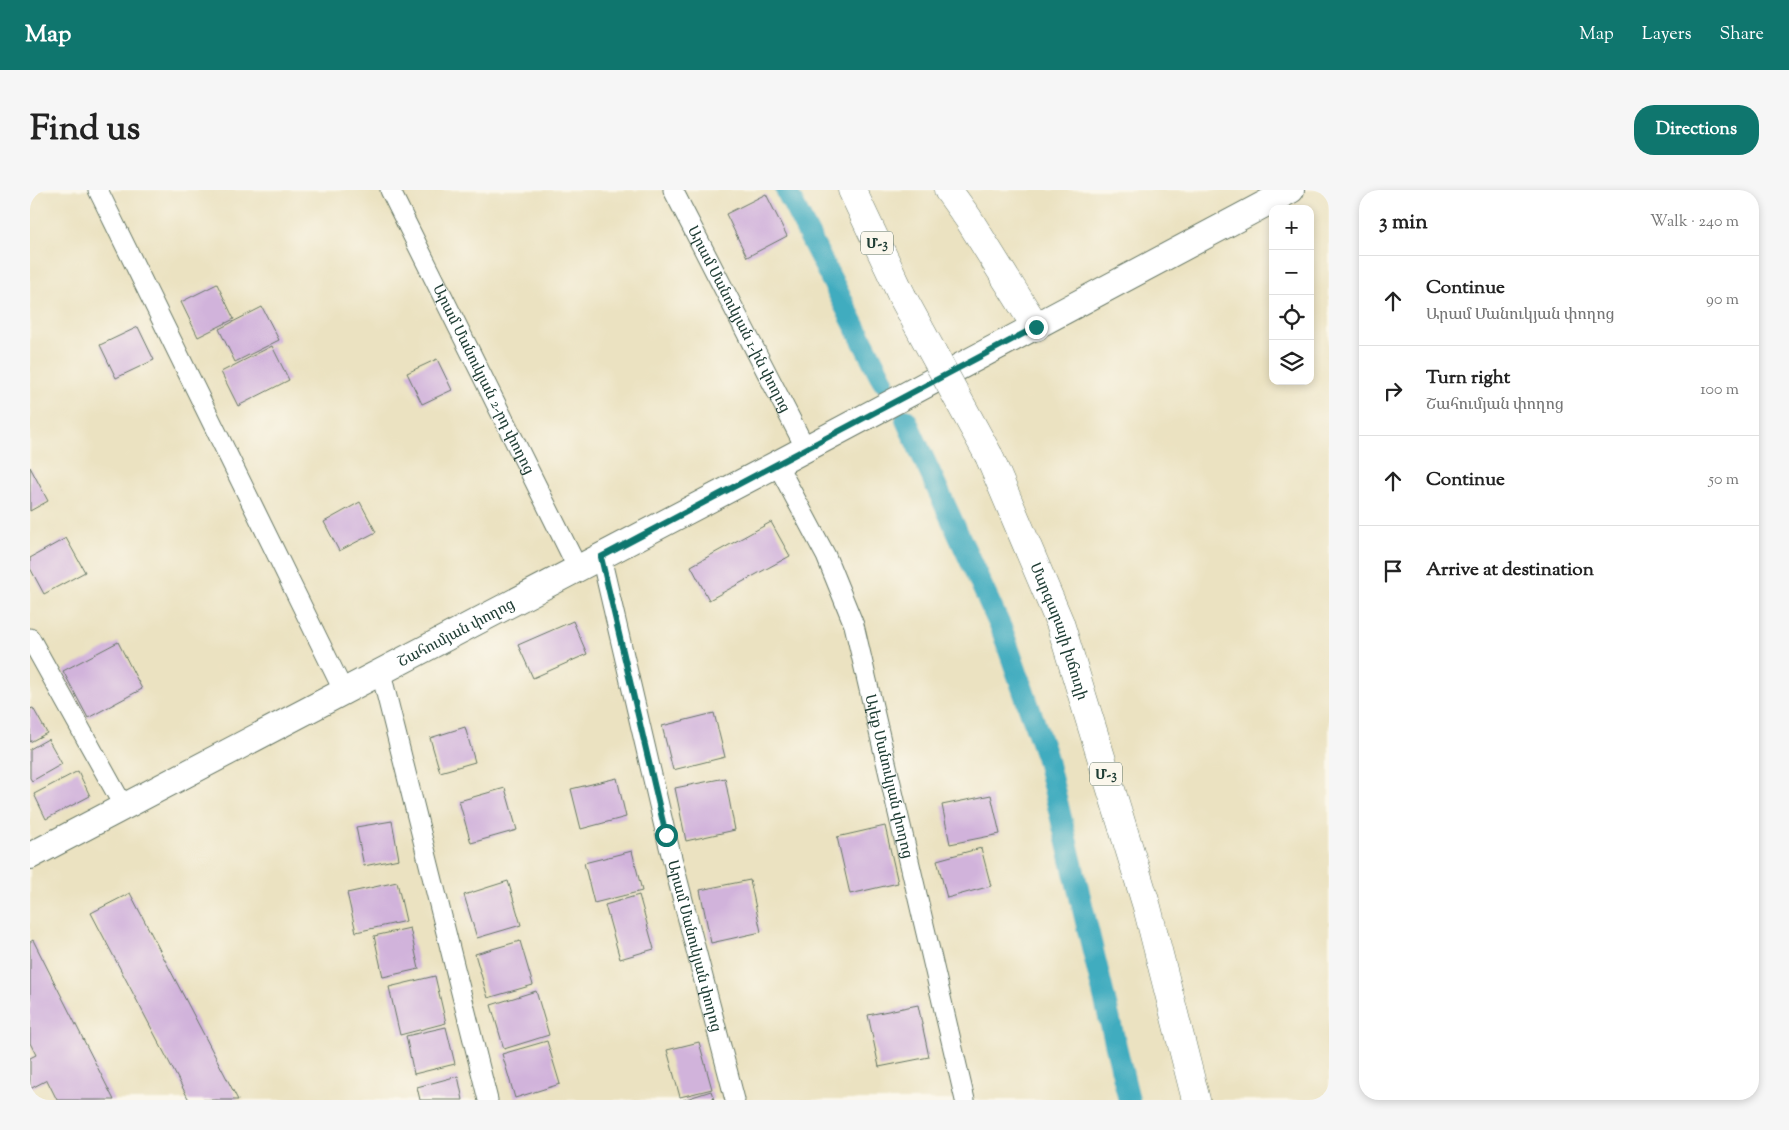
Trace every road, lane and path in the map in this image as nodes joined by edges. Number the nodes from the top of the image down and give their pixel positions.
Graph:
1 (98, 190) edge
2 (390, 190) edge
3 (673, 190) edge
4 (852, 190) edge
5 (948, 190) edge
6 (1291, 190) edge
7 (1036, 327) junction
8 (806, 449) junction
9 (777, 464) junction
10 (601, 557) junction
11 (578, 569) junction
12 (30, 638) edge
13 (381, 672) junction
14 (344, 692) junction
15 (124, 807) junction
16 (30, 856) edge
17 (488, 1100) edge
18 (735, 1100) edge
19 (965, 1100) edge
20 (1196, 1100) edge

1 - 14 street
2 - 11 street, Արամ Մանուկյան 2-րդ փողոց
3 - 8 street, Արամ Մանուկյան 1-ին փողոց
4 - 20 highway, Մարգարայի խճուղի / Մ-3, bridge
5 - 7 highway
6 - 7 main road, Շահումյան փողոց
7 - 8 main road, Շահումյան փողոց
8 - 9 main road, Շահումյան փողոց
9 - 10 main road, Շահումյան փողոց
9 - 19 street, Ալեք Մանուկյան փողոց
10 - 11 main road, Շահումյան փողոց
10 - 18 street, Արամ Մանուկյան փողոց
11 - 13 main road, Շահումյան փողոց
12 - 15 street
13 - 14 main road, Շահումյան փողոց
13 - 17 street
14 - 15 main road, Շահումյան փողոց
15 - 16 main road, Շահումյան փողոց

